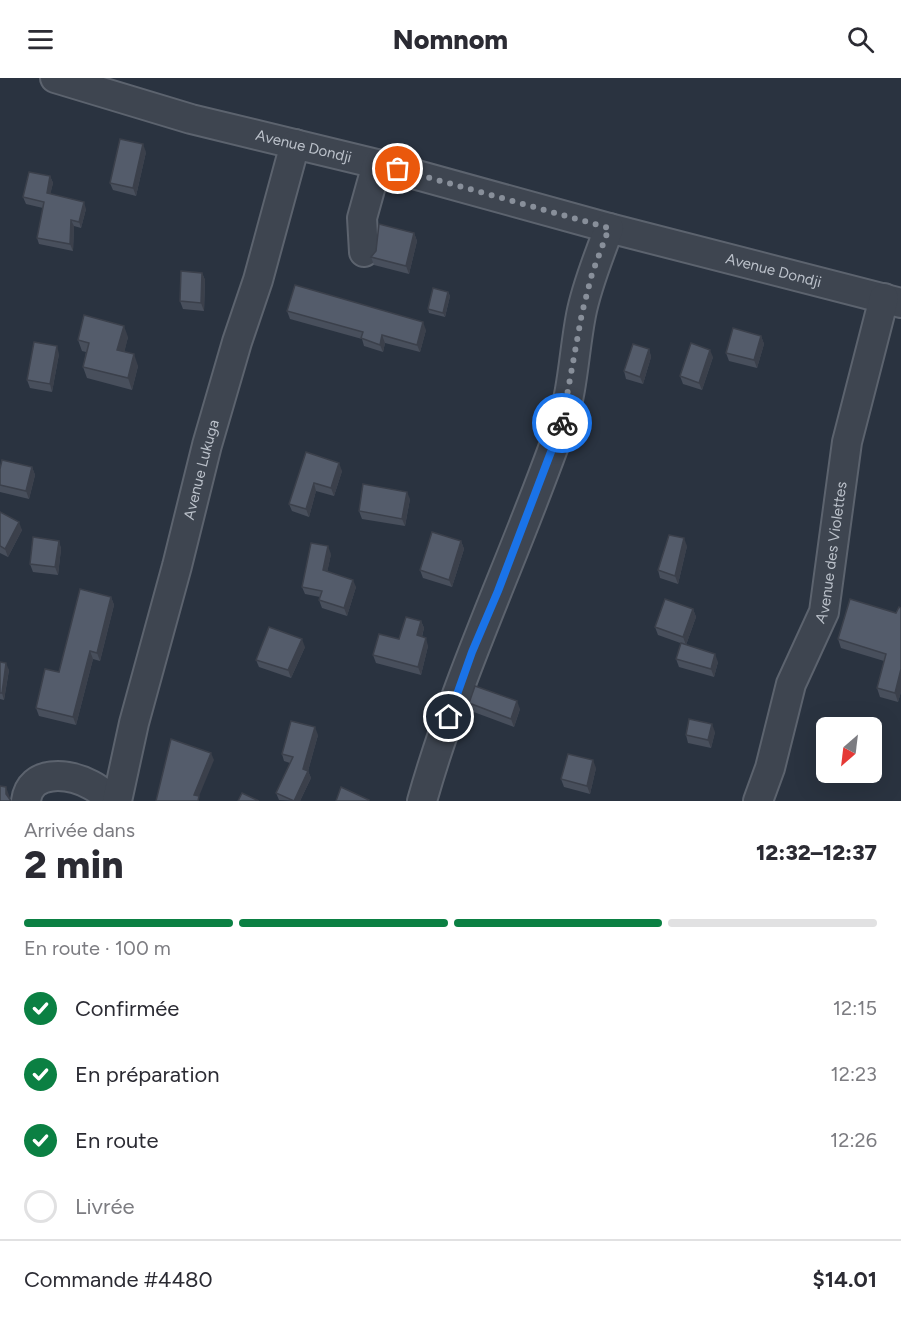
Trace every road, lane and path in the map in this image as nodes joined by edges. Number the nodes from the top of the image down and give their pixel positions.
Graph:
1 (55, 78) edge
2 (295, 144) junction
3 (377, 164) junction
4 (609, 228) junction
5 (364, 252) dead end
6 (893, 300) edge
7 (117, 800) edge
8 (26, 801) edge
9 (422, 801) edge
10 (758, 801) edge

1 - 2 street, Avenue Dondji
2 - 3 street, Avenue Dondji
2 - 7 street, Avenue Lukuga
3 - 4 street, Avenue Dondji
3 - 5 street
4 - 6 street, Avenue Dondji
4 - 9 street
6 - 10 street, Avenue des Violettes
7 - 8 street

